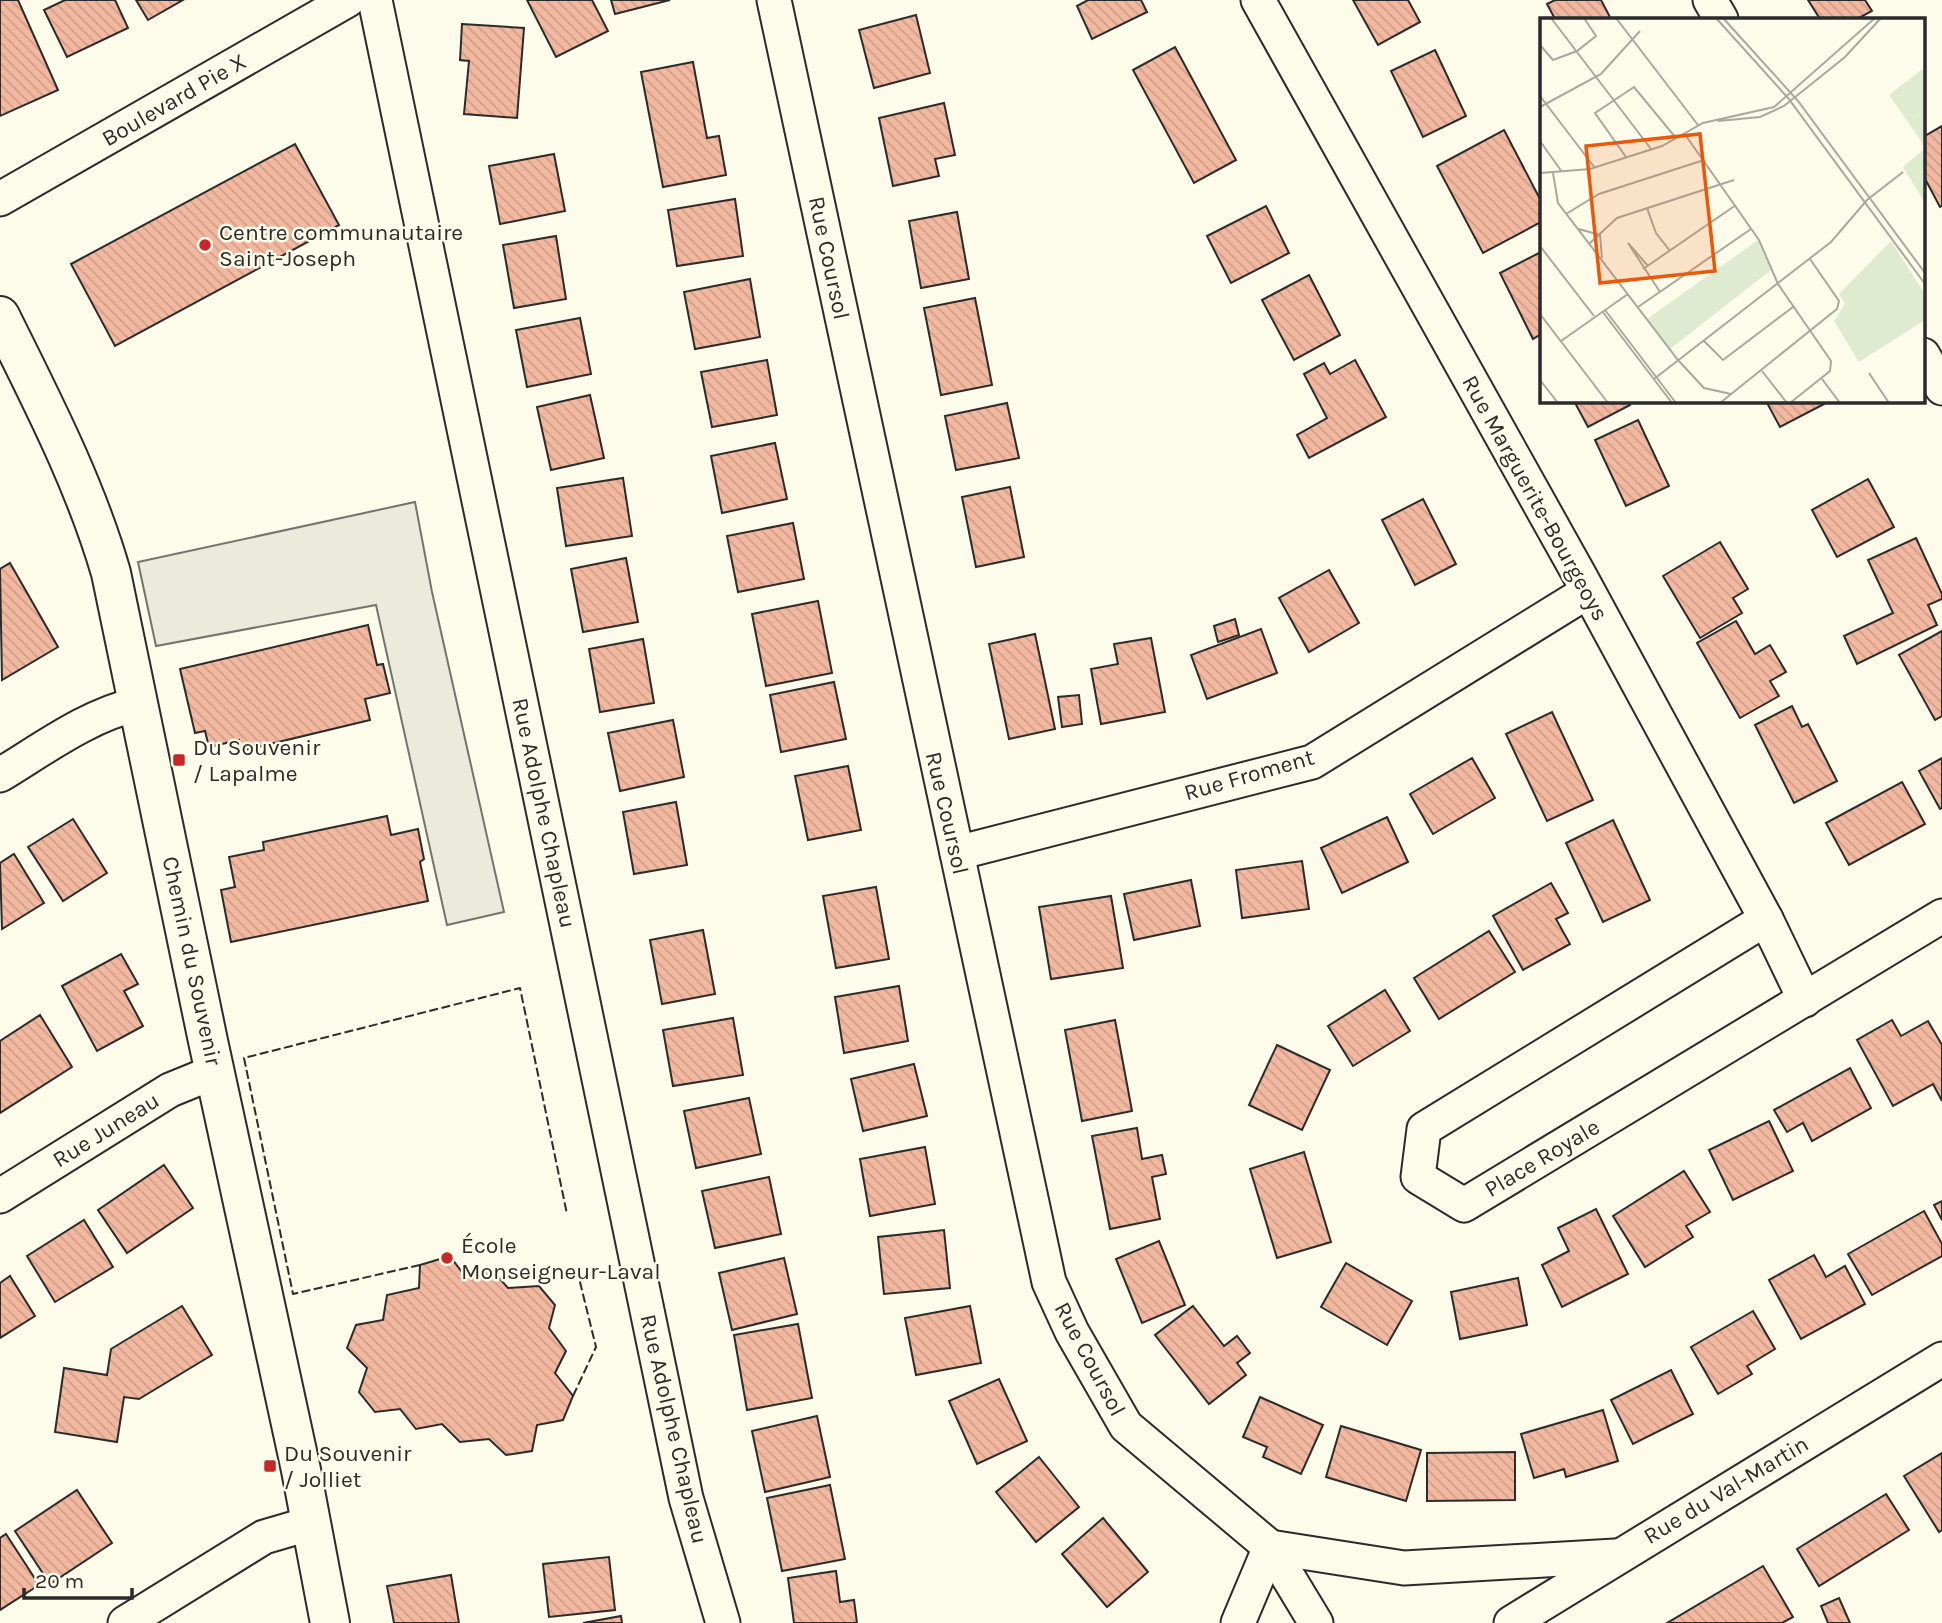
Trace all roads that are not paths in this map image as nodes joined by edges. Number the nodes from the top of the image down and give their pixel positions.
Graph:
1 (348, 0) edge
2 (375, 0) edge
3 (774, 0) edge
4 (1258, 0) edge
5 (1710, 0) edge
6 (1720, 18) edge
7 (0, 199) edge
8 (5, 338) edge
9 (1924, 357) edge
10 (1942, 388) edge
11 (1587, 592) junction
12 (138, 704) junction
13 (0, 775) edge
14 (957, 853) junction
15 (1942, 916) edge
16 (1766, 919) junction
17 (1805, 1000) junction
18 (216, 1074) junction
19 (0, 1196) edge
20 (1942, 1359) edge
21 (312, 1522) junction
22 (1270, 1547) junction
23 (1618, 1556) junction
24 (125, 1623) edge
25 (330, 1623) edge
26 (723, 1623) edge
27 (1238, 1623) edge
28 (1316, 1623) edge
29 (1511, 1623) edge

1 - 7 street, Boulevard Pie X
2 - 26 street, Rue Adolphe Chapleau
3 - 14 street, Rue Coursol
4 - 11 street, Rue Marguerite-Bourgeoys
5 - 6 street
8 - 12 street, Chemin du Souvenir
9 - 10 street
11 - 14 street, Rue Froment
11 - 16 street, Rue Marguerite-Bourgeoys
12 - 13 street
12 - 18 street, Chemin du Souvenir
14 - 22 street, Rue Coursol
15 - 17 street, Place Royale
16 - 17 street, Rue Marguerite-Bourgeoys
16 - 17 street, Place Royale
18 - 19 street, Rue Juneau
18 - 21 street, Chemin du Souvenir
20 - 23 street, Rue du Val-Martin
21 - 24 street
21 - 25 street, Chemin du Souvenir
22 - 23 street
22 - 27 street
22 - 28 street, Rue Coursol
23 - 29 street, Rue du Val-Martin

